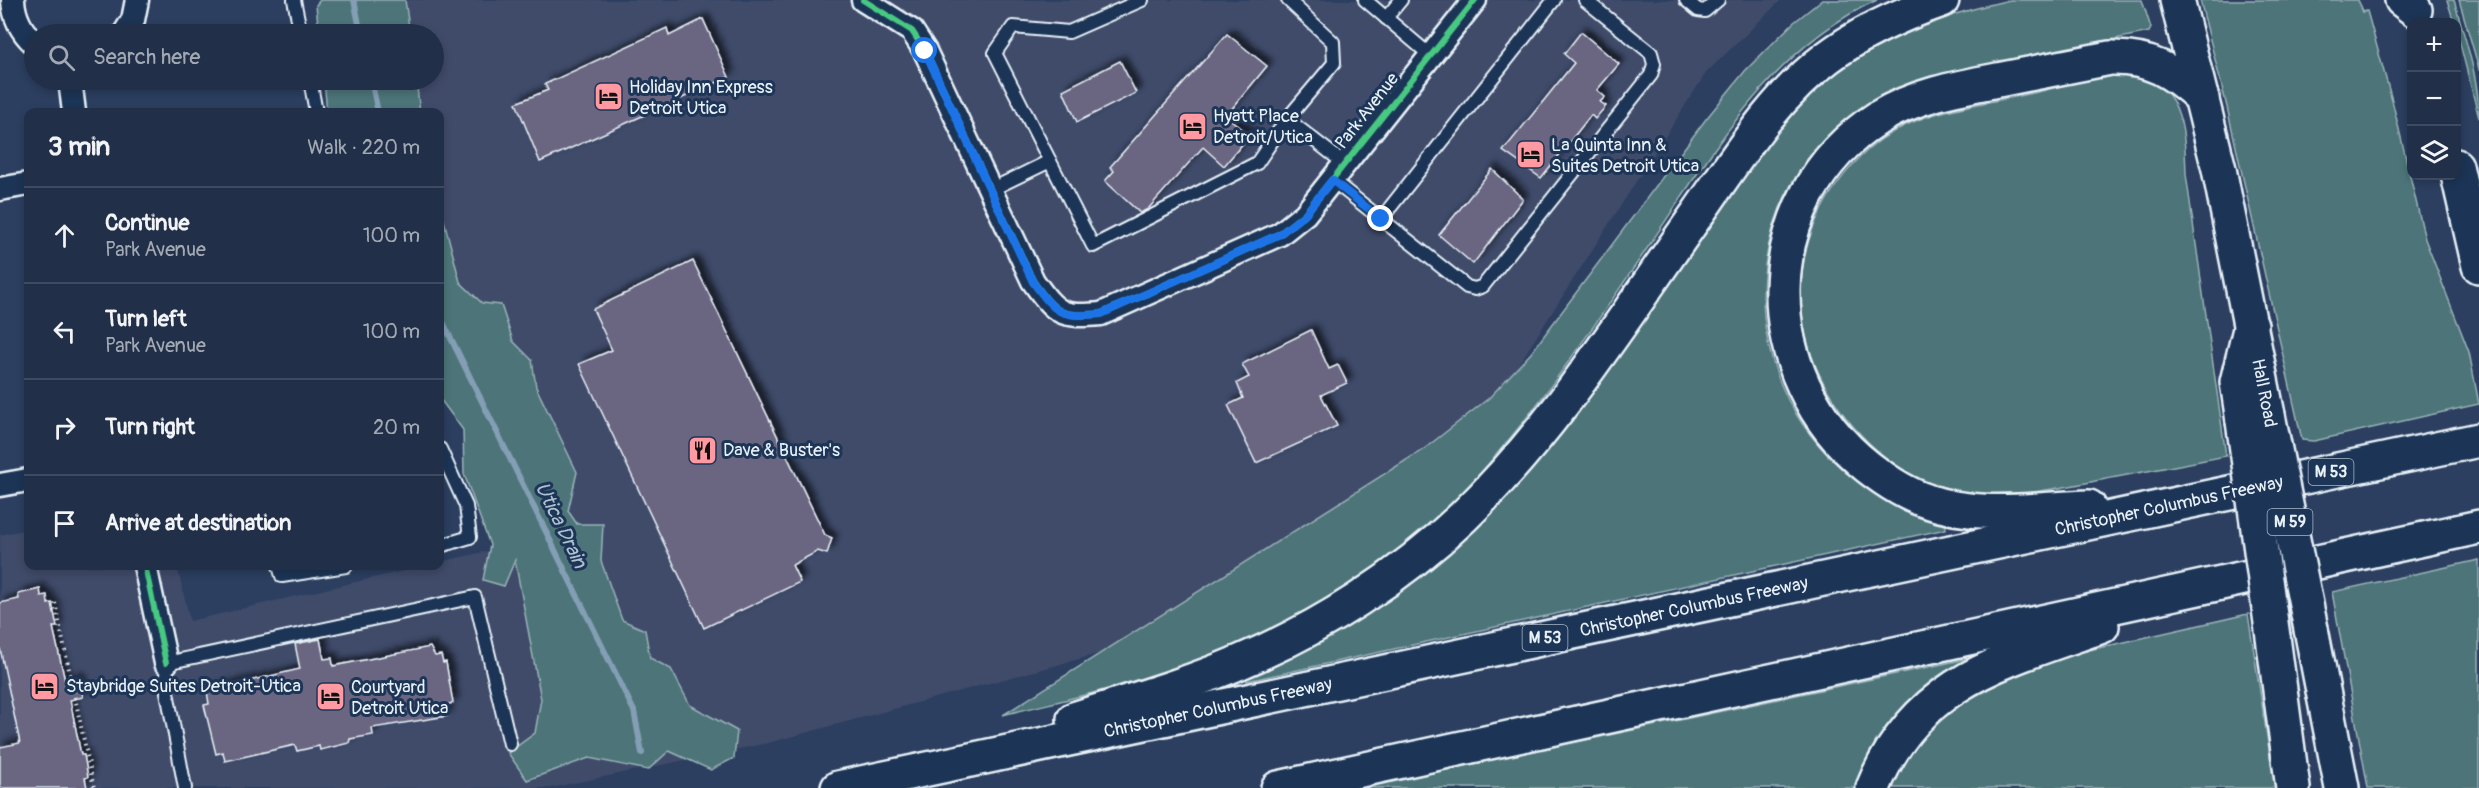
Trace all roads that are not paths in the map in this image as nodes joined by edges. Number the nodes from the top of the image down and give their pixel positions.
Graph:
1 (137, 0) edge
2 (294, 0) edge
3 (863, 0) edge
4 (1142, 0) edge
5 (1288, 0) edge
6 (1365, 0) edge
7 (1401, 0) edge
8 (1475, 0) edge
9 (1554, 0) edge
10 (1585, 0) edge
11 (1686, 0) edge
12 (1718, 0) edge
13 (1942, 0) edge
14 (2177, 0) edge
15 (9, 5) edge
16 (1386, 18) junction
17 (130, 24) edge
18 (299, 24) edge
19 (24, 32) edge
20 (1431, 56) junction
21 (71, 90) edge
22 (311, 90) edge
23 (2202, 98) junction
24 (74, 108) edge
25 (315, 108) edge
26 (1287, 119) junction
27 (1050, 161) junction
28 (1338, 172) junction
29 (2460, 180) edge
30 (24, 185) edge
31 (0, 189) edge
32 (990, 190) junction
33 (1381, 219) junction
34 (2479, 266) edge
35 (2256, 418) junction
36 (2479, 440) edge
37 (444, 458) edge
38 (24, 481) edge
39 (0, 485) edge
40 (2184, 503) junction
41 (2479, 527) edge
42 (444, 545) edge
43 (146, 570) edge
44 (280, 570) edge
45 (320, 570) edge
46 (2234, 579) junction
47 (166, 663) junction
48 (510, 744) dead end
49 (907, 774) junction
50 (185, 788) edge
51 (838, 788) edge
52 (1278, 788) edge
53 (1873, 788) edge
54 (2294, 788) edge
55 (2342, 788) edge

1 - 17 street
2 - 18 lane
3 - 32 street, Park Avenue
4 - 27 lane
5 - 26 lane
6 - 16 lane
7 - 16 lane
8 - 20 street, Park Avenue
9 - 33 lane
10 - 33 lane
11 - 12 lane
13 - 49 highway
14 - 23 highway
15 - 19 street
16 - 20 lane
20 - 28 street, Park Avenue
21 - 24 street
22 - 25 lane
23 - 35 highway
23 - 40 highway
26 - 27 lane
26 - 28 lane
27 - 32 lane
28 - 32 street, Park Avenue
28 - 33 lane
29 - 34 highway
30 - 31 street
35 - 54 highway, bridge
35 - 55 highway, Hall Road / M 59, bridge
36 - 40 highway, Christopher Columbus Freeway / M 53
37 - 42 lane
38 - 39 street
40 - 49 highway, Christopher Columbus Freeway / M 53
41 - 46 highway
43 - 47 street
44 - 45 lane
46 - 52 highway
46 - 53 highway
47 - 48 lane
47 - 50 lane
49 - 51 highway, Christopher Columbus Freeway / M 53

